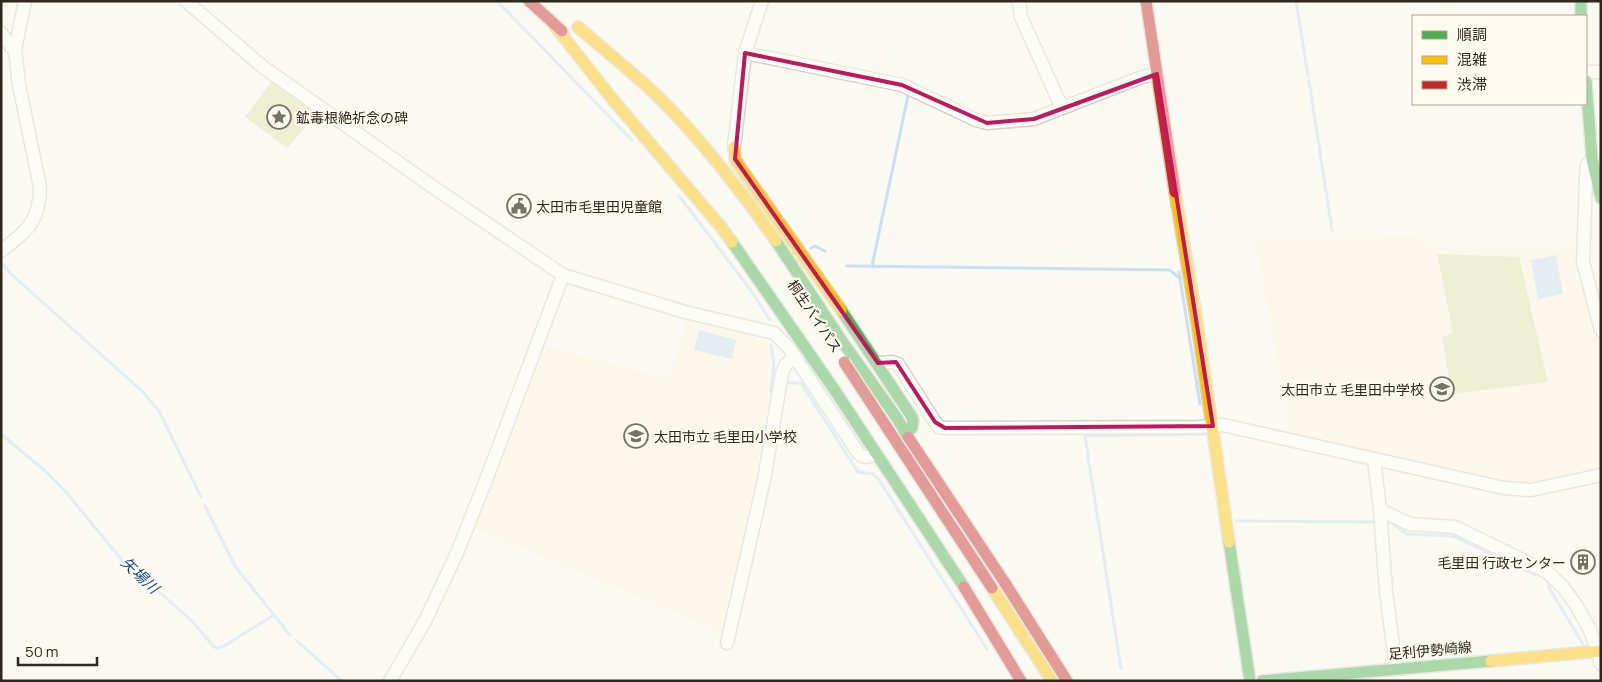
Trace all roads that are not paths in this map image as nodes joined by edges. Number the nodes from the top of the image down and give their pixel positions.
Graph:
1 (26, 1) edge
2 (186, 1) edge
3 (530, 1) edge
4 (762, 1) edge
5 (1019, 1) edge
6 (1146, 1) edge
7 (1581, 1) edge
8 (1582, 15) edge
9 (552, 21) junction
10 (1, 33) edge
11 (15, 50) junction
12 (745, 52) junction
13 (1587, 72) edge
14 (1601, 72) edge
15 (1157, 74) junction
16 (612, 79) dead end
17 (1587, 94) edge
18 (1062, 108) junction
19 (734, 147) joint
20 (698, 158) dead end
21 (1592, 159) junction
22 (728, 195) dead end
23 (1601, 198) edge
24 (750, 224) dead end
25 (1, 251) edge
26 (757, 258) dead end
27 (783, 273) dead end
28 (563, 275) junction
29 (1601, 330) edge
30 (794, 356) junction
31 (878, 363) junction
32 (1206, 426) junction
33 (906, 434) junction
34 (875, 454) junction
35 (1374, 459) junction
36 (1601, 475) edge
37 (1380, 519) junction
38 (727, 643) dead end
39 (1014, 648) dead end
40 (1599, 651) edge
41 (1601, 664) edge
42 (1396, 668) junction
43 (390, 681) edge
44 (1021, 681) edge
45 (1052, 681) edge
46 (1067, 681) edge
47 (1250, 681) edge
48 (1262, 681) edge

1 - 11 street
2 - 28 street
3 - 9 main road
4 - 12 street
5 - 18 street
6 - 15 main road
7 - 8 main road
9 - 16 main road
9 - 34 main road
10 - 11 street
11 - 25 street
12 - 18 street
12 - 19 street
13 - 14 street
15 - 18 street
15 - 32 main road
17 - 21 main road
19 - 31 main road
20 - 33 main road
21 - 23 main road
21 - 29 street
22 - 24 main road
26 - 39 main road, 桐生バイパス
27 - 45 main road, 桐生バイパス, bridge
28 - 30 street
28 - 43 street
30 - 34 street
30 - 38 street
31 - 32 street
31 - 33 main road
32 - 35 street
32 - 47 main road
33 - 34 main road
33 - 46 main road
34 - 44 main road
35 - 36 street
35 - 37 street
37 - 40 street
37 - 42 street
40 - 41 street
40 - 42 main road, 足利伊勢崎線
42 - 48 main road, 足利伊勢崎線

